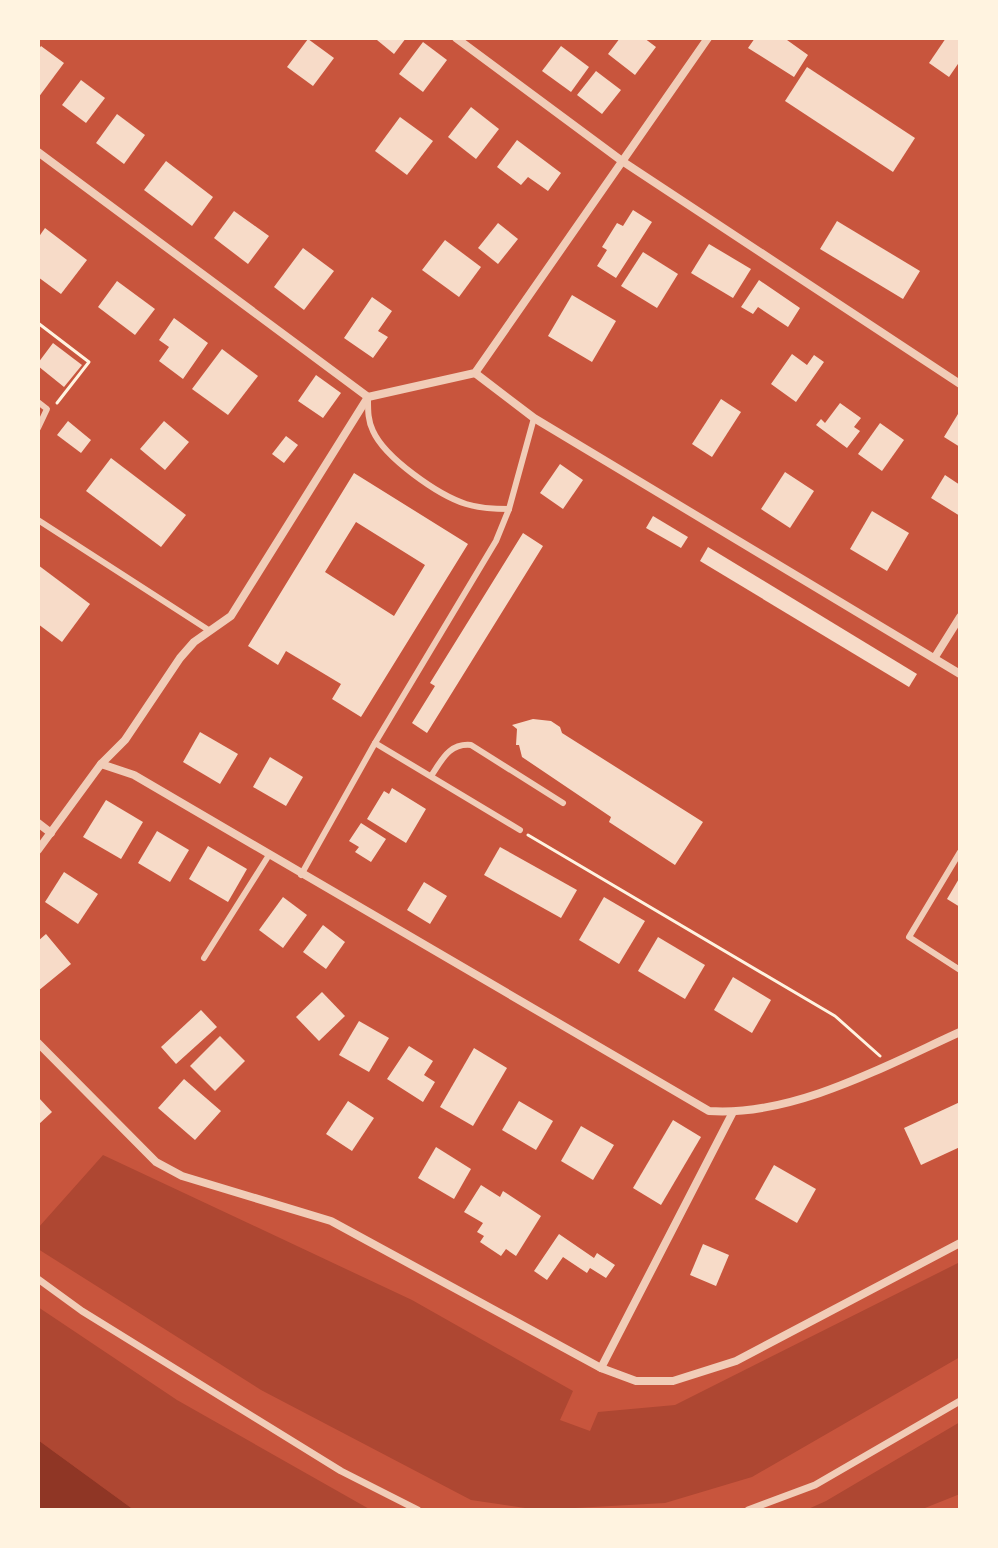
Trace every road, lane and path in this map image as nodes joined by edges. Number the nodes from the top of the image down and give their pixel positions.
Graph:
1 (456, 38) edge
2 (708, 38) edge
3 (38, 152) edge
4 (622, 161) junction
5 (38, 323) edge
6 (475, 373) junction
7 (960, 384) edge
8 (368, 397) junction
9 (38, 402) edge
10 (47, 409) junction
11 (534, 418) junction
12 (38, 428) edge
13 (509, 509) junction
14 (38, 520) edge
15 (960, 617) edge
16 (210, 631) junction
17 (935, 657) junction
18 (960, 674) edge
19 (375, 743) junction
20 (101, 764) junction
21 (431, 776) junction
22 (563, 803) dead end
23 (38, 823) edge
24 (520, 830) joint
25 (51, 833) junction
26 (38, 850) edge
27 (960, 852) edge
28 (269, 855) junction
29 (301, 875) junction
30 (204, 958) dead end
31 (960, 970) edge
32 (960, 1032) edge
33 (38, 1043) edge
34 (889, 1064) junction
35 (733, 1112) junction
36 (960, 1243) edge
37 (38, 1279) edge
38 (601, 1368) junction
39 (960, 1401) edge
40 (418, 1510) edge
41 (748, 1510) edge

1 - 4 street
2 - 4 street
3 - 8 street
4 - 6 street
4 - 7 street
5 - 10 path
6 - 8 street
6 - 11 street
8 - 13 lane
8 - 16 street
9 - 10 lane
10 - 12 lane
11 - 13 lane
11 - 17 street
13 - 19 lane
14 - 16 lane
15 - 17 street
16 - 20 street
17 - 18 street
19 - 21 lane
19 - 29 lane
20 - 25 street
20 - 28 street
21 - 22 lane
21 - 24 lane
23 - 25 street
24 - 34 path
25 - 26 street
27 - 31 lane
28 - 29 street
28 - 30 lane
29 - 35 street
32 - 34 street
33 - 38 street
34 - 35 street
35 - 38 street
36 - 38 street
37 - 40 street
39 - 41 street

